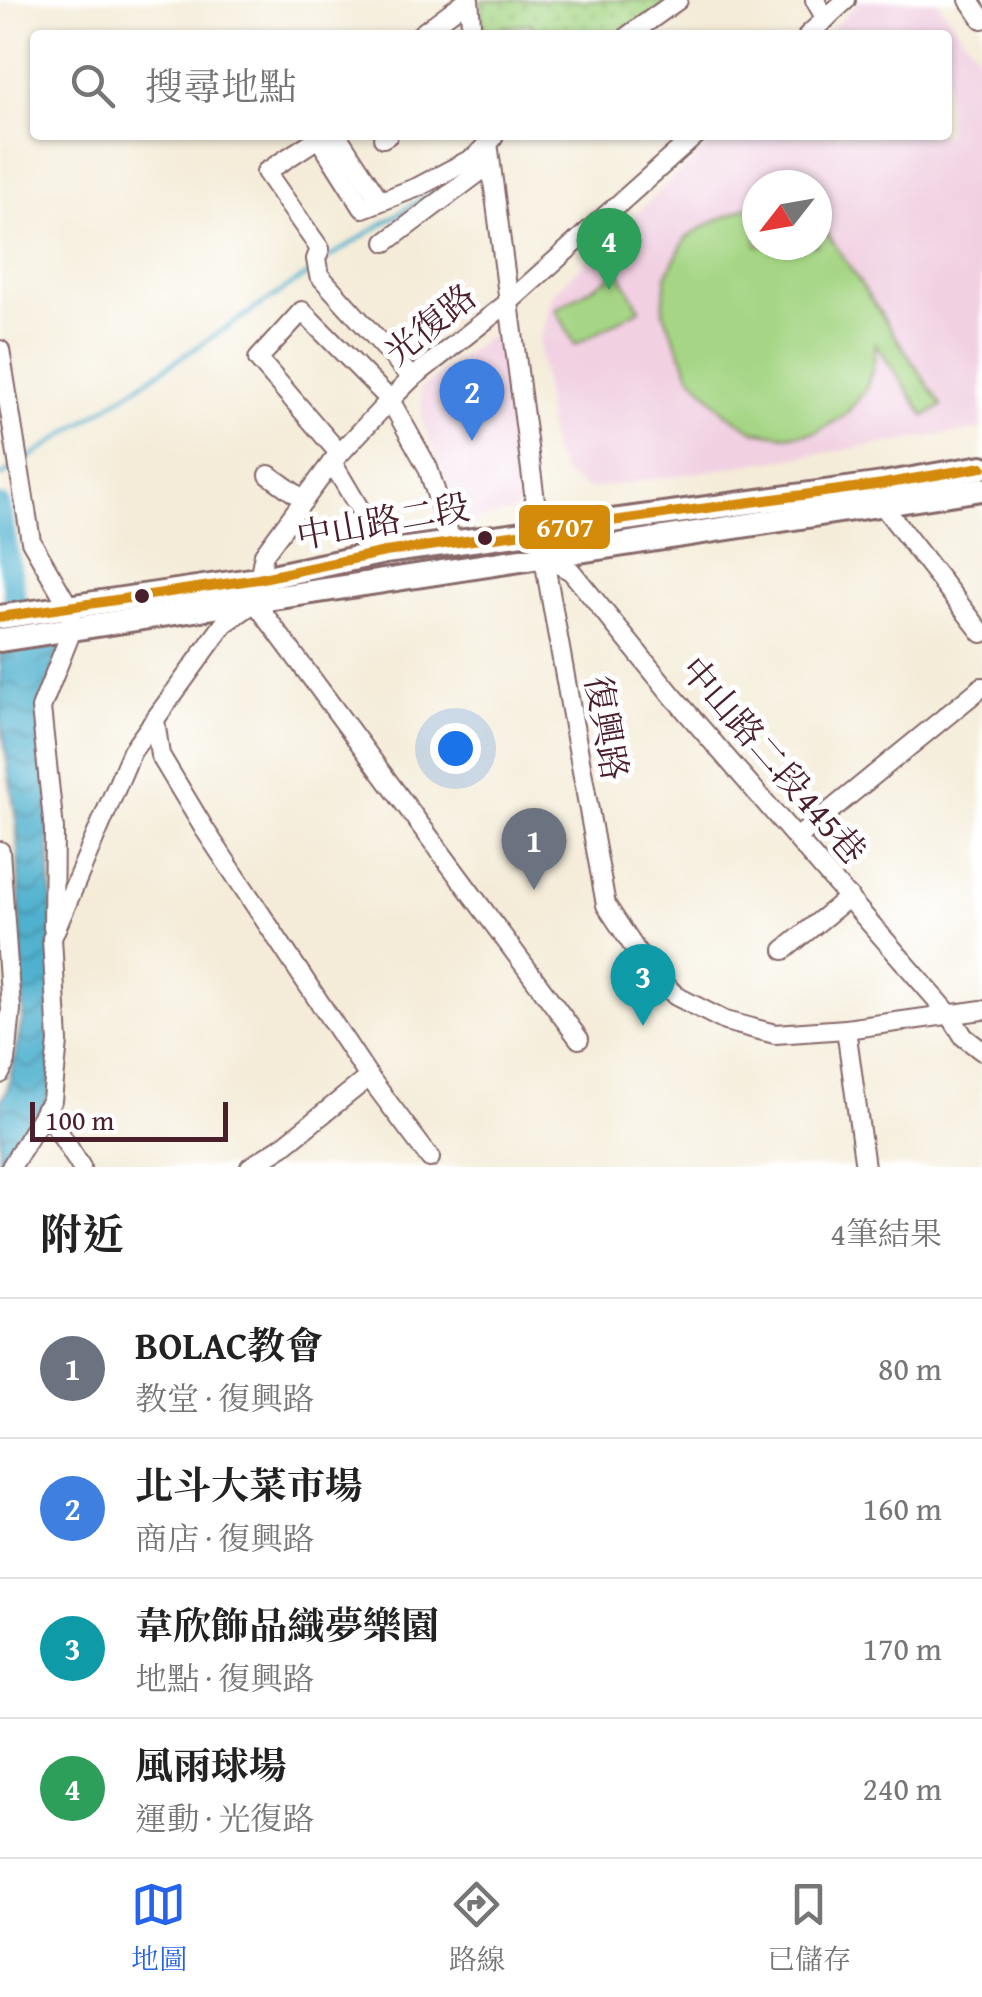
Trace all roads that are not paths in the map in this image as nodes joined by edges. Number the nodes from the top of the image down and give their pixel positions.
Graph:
1 (468, 0) edge
2 (678, 0) edge
3 (814, 0) edge
4 (846, 0) edge
5 (970, 0) edge
6 (826, 18) junction
7 (982, 20) edge
8 (427, 30) edge
9 (471, 30) edge
10 (636, 30) edge
11 (813, 30) edge
12 (319, 140) edge
13 (328, 140) edge
14 (488, 140) edge
15 (490, 140) edge
16 (690, 140) edge
17 (490, 164) junction
18 (386, 242) dead end
19 (510, 300) junction
20 (0, 350) edge
21 (412, 378) junction
22 (390, 400) junction
23 (336, 458) junction
24 (982, 467) edge
25 (269, 475) dead end
26 (982, 488) edge
27 (883, 495) junction
28 (304, 500) junction
29 (539, 531) junction
30 (452, 542) junction
31 (385, 552) junction
32 (543, 556) junction
33 (257, 591) junction
34 (0, 617) edge
35 (70, 618) junction
36 (33, 624) junction
37 (982, 633) edge
38 (0, 640) edge
39 (982, 688) edge
40 (154, 720) junction
41 (798, 837) junction
42 (0, 851) edge
43 (849, 897) junction
44 (52, 938) junction
45 (784, 950) dead end
46 (982, 1010) edge
47 (950, 1015) junction
48 (846, 1029) junction
49 (578, 1040) dead end
50 (982, 1052) edge
51 (0, 1074) edge
52 (369, 1077) junction
53 (45, 1110) junction
54 (430, 1158) dead end
55 (11, 1167) edge
56 (80, 1167) edge
57 (250, 1167) edge
58 (864, 1167) edge

1 - 8 street
1 - 9 street
2 - 10 street
3 - 6 street
4 - 6 street
5 - 7 street
6 - 11 street
12 - 21 street
13 - 14 street
15 - 17 street, 復興路
16 - 19 street, 光復路
17 - 18 street
17 - 19 street, 復興路
19 - 21 street, 光復路
19 - 29 street, 復興路
20 - 35 street
21 - 22 street, 光復路
22 - 23 street, 光復路
22 - 23 street
22 - 30 street
23 - 28 street, 光復路
23 - 31 street
24 - 27 main road, 中山路二段
25 - 28 street
26 - 27 main road, 中山路二段
27 - 29 main road, 中山路二段
27 - 32 main road, 中山路二段
27 - 37 street
28 - 33 street, 光復路
29 - 30 main road, 中山路二段
29 - 32 street, 復興路
30 - 31 main road, 中山路二段
31 - 33 main road, 中山路二段
32 - 33 main road, 中山路二段
32 - 41 street, 中山路二段445巷
32 - 48 street, 復興路
33 - 35 main road, 中山路二段
33 - 40 street
33 - 49 street
34 - 36 main road
35 - 36 main road, 中山路二段
35 - 44 street
36 - 38 main road
39 - 41 street
40 - 44 street
40 - 52 street
41 - 43 street, 中山路二段445巷
42 - 51 street
43 - 45 street
43 - 47 street, 中山路二段445巷
44 - 53 street
46 - 47 street, 復興路
47 - 48 street, 復興路
47 - 50 street, 中山路二段445巷
48 - 58 street
52 - 54 street
52 - 57 street
53 - 55 street
53 - 56 street

